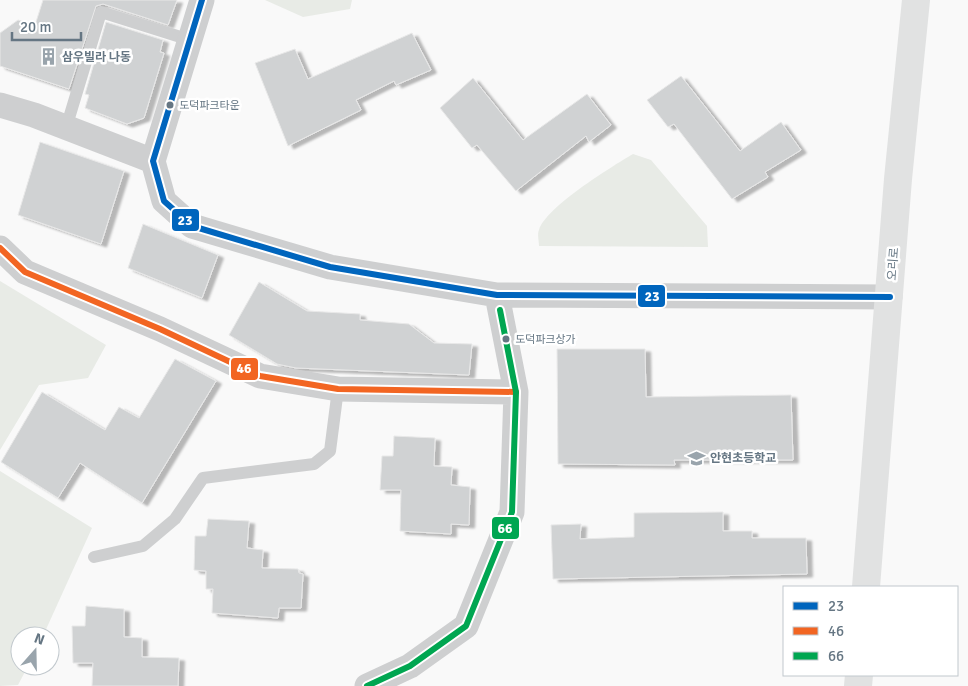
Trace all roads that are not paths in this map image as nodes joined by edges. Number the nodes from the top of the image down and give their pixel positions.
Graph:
1 (202, 0) edge
2 (916, 0) edge
3 (190, 40) junction
4 (0, 105) edge
5 (66, 128) junction
6 (153, 161) junction
7 (0, 248) edge
8 (497, 295) junction
9 (890, 297) junction
10 (338, 389) junction
11 (516, 392) junction
12 (94, 558) dead end
13 (866, 586) edge
14 (368, 686) edge

1 - 3 street
2 - 9 main road, 오리로
3 - 5 lane
3 - 6 street
4 - 5 street
5 - 6 street
6 - 8 street
7 - 10 street
8 - 9 street
8 - 11 street
9 - 13 main road, 오리로
10 - 11 street
10 - 12 lane
11 - 14 street

